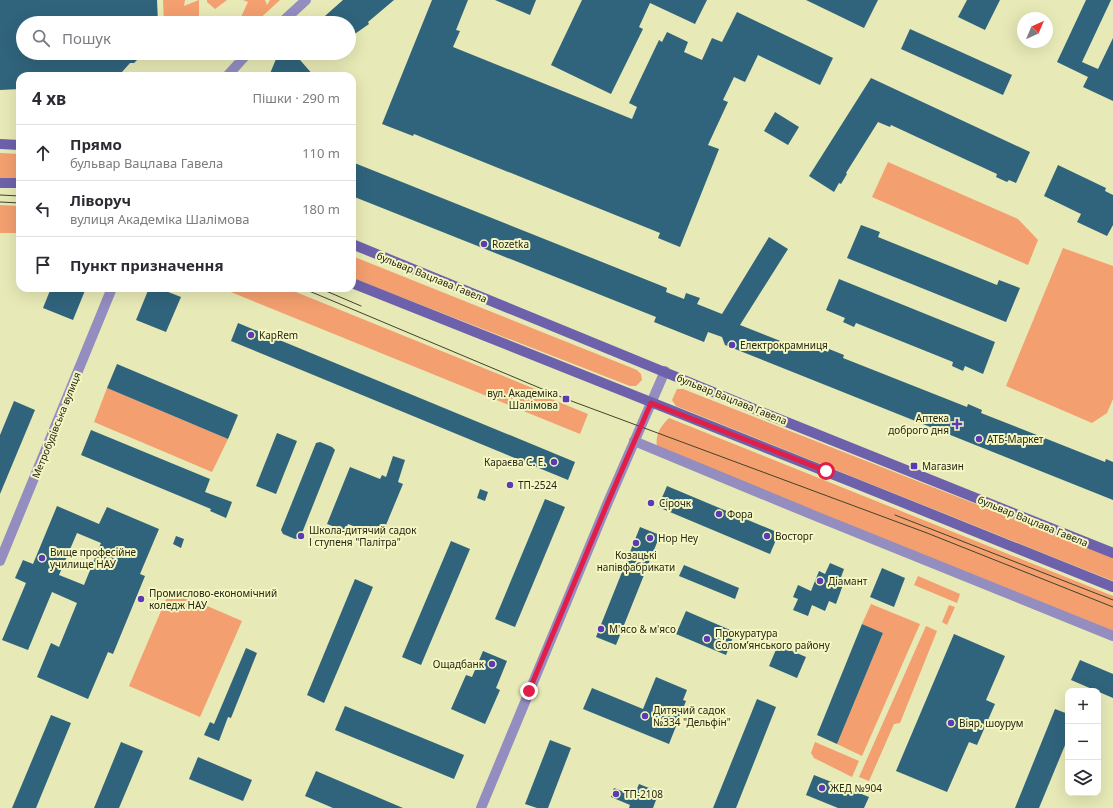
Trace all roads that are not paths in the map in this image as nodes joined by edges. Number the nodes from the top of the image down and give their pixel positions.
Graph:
1 (306, 0) edge
2 (289, 16) edge
3 (242, 60) edge
4 (231, 72) edge
5 (0, 144) edge
6 (16, 145) edge
7 (0, 183) edge
8 (16, 183) edge
9 (356, 246) edge
10 (356, 285) edge
11 (110, 292) edge
12 (665, 371) junction
13 (651, 403) junction
14 (634, 441) junction
15 (1113, 553) edge
16 (0, 561) edge
17 (1113, 587) edge
18 (1113, 636) edge
19 (481, 808) edge

1 - 2 street
3 - 4 street
5 - 6 main road
7 - 8 main road
9 - 12 main road, бульвар Вацлава Гавела
10 - 13 main road
11 - 16 street, Метробудівська вулиця
12 - 13 street
12 - 15 main road, бульвар Вацлава Гавела
13 - 14 street
13 - 17 main road
14 - 18 street
14 - 19 street

